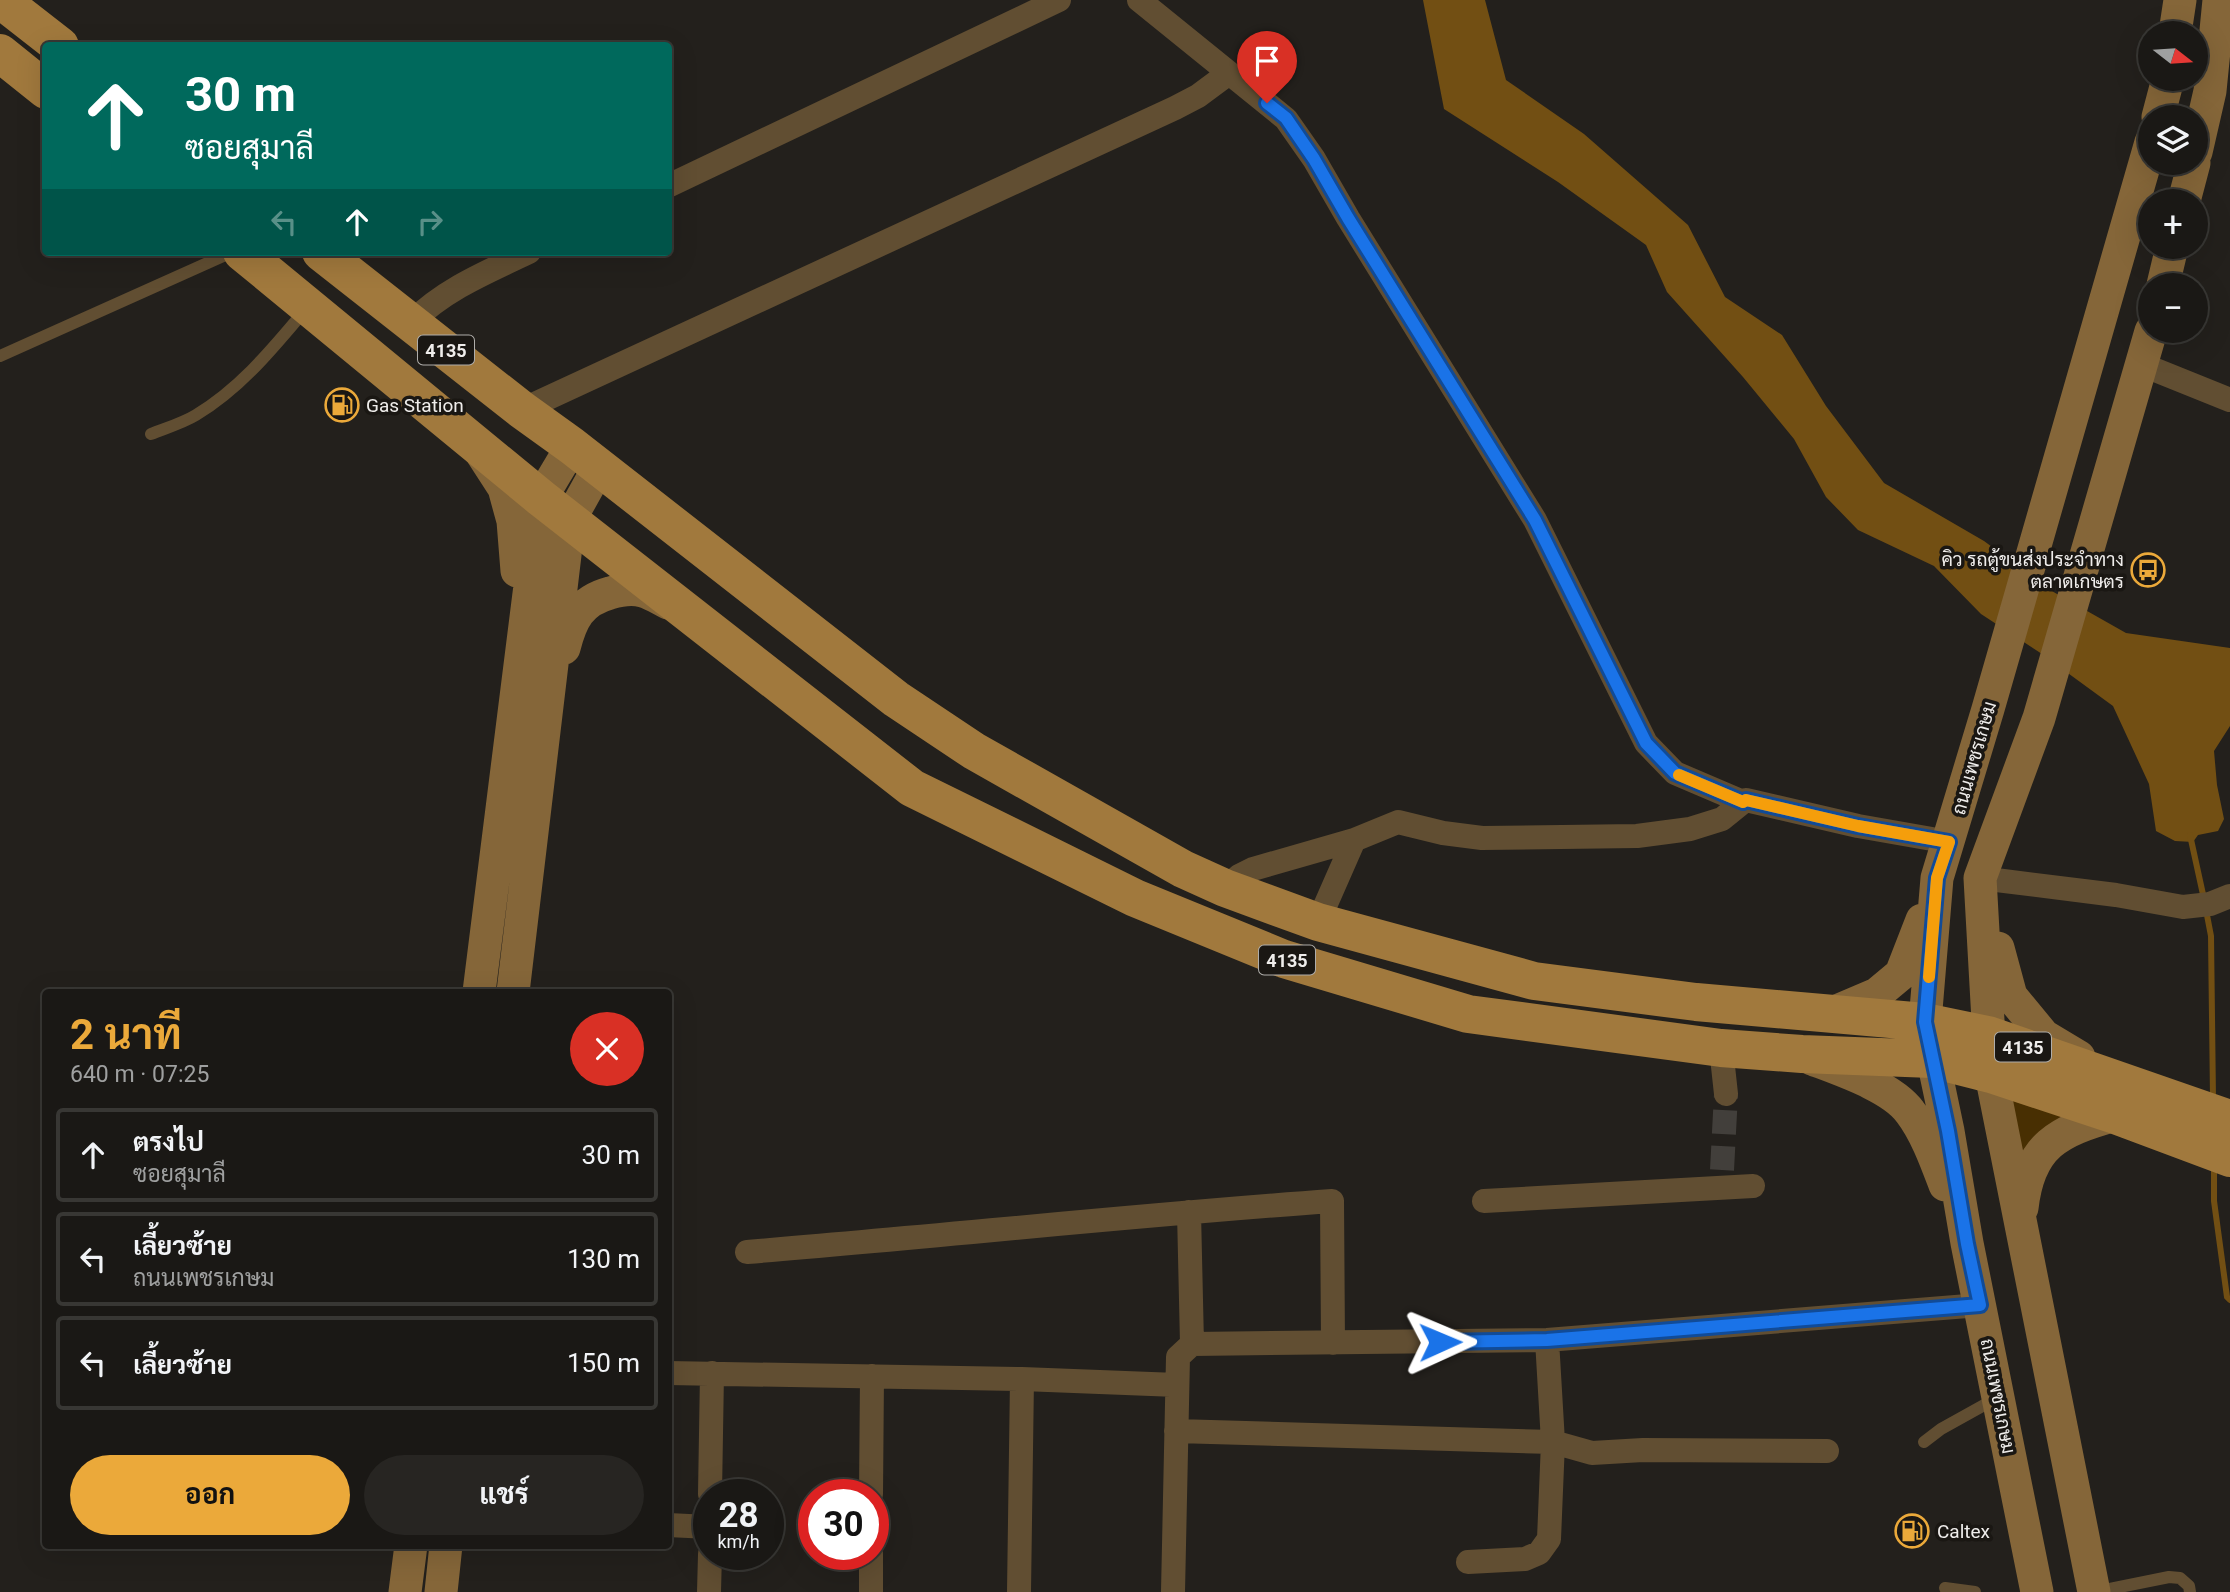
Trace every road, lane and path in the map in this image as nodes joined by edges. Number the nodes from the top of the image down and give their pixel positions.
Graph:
1 (1, 0) edge
2 (1059, 0) edge
3 (1139, 0) edge
4 (2180, 0) edge
5 (2219, 0) edge
6 (2177, 21) edge
7 (55, 42) edge
8 (0, 52) edge
9 (1229, 73) junction
10 (42, 87) edge
11 (2220, 96) edge
12 (2208, 124) edge
13 (2141, 175) edge
14 (672, 184) edge
15 (223, 256) edge
16 (247, 256) edge
17 (326, 256) edge
18 (520, 256) edge
19 (308, 307) junction
20 (412, 322) junction
21 (2148, 343) edge
22 (0, 356) edge
23 (2143, 365) junction
24 (2230, 400) edge
25 (522, 410) junction
26 (151, 435) dead end
27 (477, 446) junction
28 (585, 457) junction
29 (555, 510) junction
30 (686, 611) junction
31 (530, 717) junction
32 (1743, 802) junction
33 (1354, 840) junction
34 (1949, 842) junction
35 (1937, 878) junction
36 (1980, 878) junction
37 (1225, 888) junction
38 (2220, 900) edge
39 (1318, 922) junction
40 (481, 989) edge
41 (513, 989) edge
42 (1829, 1013) junction
43 (1925, 1022) junction
44 (1988, 1035) junction
45 (1721, 1048) junction
46 (1802, 1054) junction
47 (1932, 1059) junction
48 (1991, 1074) junction
49 (1726, 1094) tunnel mouth
50 (2117, 1098) junction
51 (2230, 1119) edge
52 (2230, 1158) edge
53 (1722, 1170) dead end
54 (1753, 1186) dead end
55 (1695, 1188) junction
56 (1485, 1201) dead end
57 (1189, 1212) junction
58 (2021, 1223) junction
59 (1967, 1244) junction
60 (747, 1252) dead end
61 (1980, 1305) junction
62 (1547, 1340) junction
63 (1333, 1343) junction
64 (1192, 1344) junction
65 (672, 1373) edge
66 (712, 1373) junction
67 (872, 1376) junction
68 (1021, 1379) junction
69 (1177, 1385) junction
70 (1998, 1397) junction
71 (1175, 1431) junction
72 (1923, 1442) dead end
73 (1553, 1443) junction
74 (1827, 1451) dead end
75 (710, 1479) edge
76 (871, 1479) edge
77 (672, 1524) edge
78 (693, 1526) edge
79 (410, 1549) edge
80 (446, 1549) edge
81 (1468, 1562) dead end
82 (710, 1570) edge
83 (871, 1570) edge
84 (1945, 1588) dead end
85 (405, 1592) edge
86 (441, 1592) edge
87 (709, 1592) edge
88 (871, 1592) edge
89 (1019, 1592) edge
90 (1173, 1592) edge
91 (1975, 1592) edge
92 (2037, 1592) edge
93 (2094, 1592) edge
94 (2190, 1592) edge

1 - 7 main road
2 - 14 street
3 - 9 street
4 - 6 main road
5 - 11 main road
8 - 10 main road
9 - 25 street
9 - 32 street
11 - 12 main road
13 - 34 main road, ถนนเพชรเกษม
15 - 22 lane
16 - 19 main road, 4135
17 - 20 main road, 4135
18 - 20 street
19 - 26 lane
19 - 27 main road, 4135
20 - 25 main road, 4135
21 - 23 main road
23 - 24 street
23 - 36 main road
25 - 28 main road, 4135
27 - 29 main road, 4135
27 - 31 main road
28 - 29 main road
28 - 37 main road, 4135
29 - 30 main road, 4135
29 - 31 main road
30 - 31 main road
30 - 45 main road, 4135
31 - 40 main road
31 - 41 main road
32 - 33 street
32 - 34 street
33 - 37 street
33 - 39 street
34 - 35 main road, ถนนเพชรเกษม
35 - 42 main road
35 - 43 main road, ถนนเพชรเกษม
36 - 38 street
36 - 44 main road
36 - 50 main road
37 - 39 main road, 4135
39 - 42 main road, 4135
42 - 43 main road, 4135
43 - 44 main road, 4135
43 - 47 main road, ถนนเพชรเกษม
44 - 48 main road
44 - 50 main road, 4135
45 - 46 main road, 4135
45 - 49 street
46 - 47 main road, 4135
46 - 59 main road
47 - 48 main road, 4135
47 - 59 main road, ถนนเพชรเกษม
48 - 50 main road, 4135
48 - 58 main road
50 - 51 main road, 4135
50 - 52 main road, 4135
50 - 58 main road
53 - 55 street
54 - 55 street
55 - 56 street
57 - 60 street
57 - 63 street
57 - 64 street
58 - 93 main road
59 - 61 main road, ถนนเพชรเกษม
61 - 62 street
61 - 70 main road, ถนนเพชรเกษม
62 - 63 street
62 - 73 street
63 - 64 street
64 - 69 street
65 - 66 street
66 - 67 street
66 - 75 street
67 - 68 street
67 - 76 street
68 - 69 street
68 - 89 street
69 - 71 street
70 - 72 lane
70 - 92 main road, ถนนเพชรเกษม
71 - 73 street
71 - 90 street
73 - 74 street
73 - 81 street
77 - 78 street
79 - 85 main road
80 - 86 main road
82 - 87 street
83 - 88 street
84 - 91 lane
93 - 94 lane

